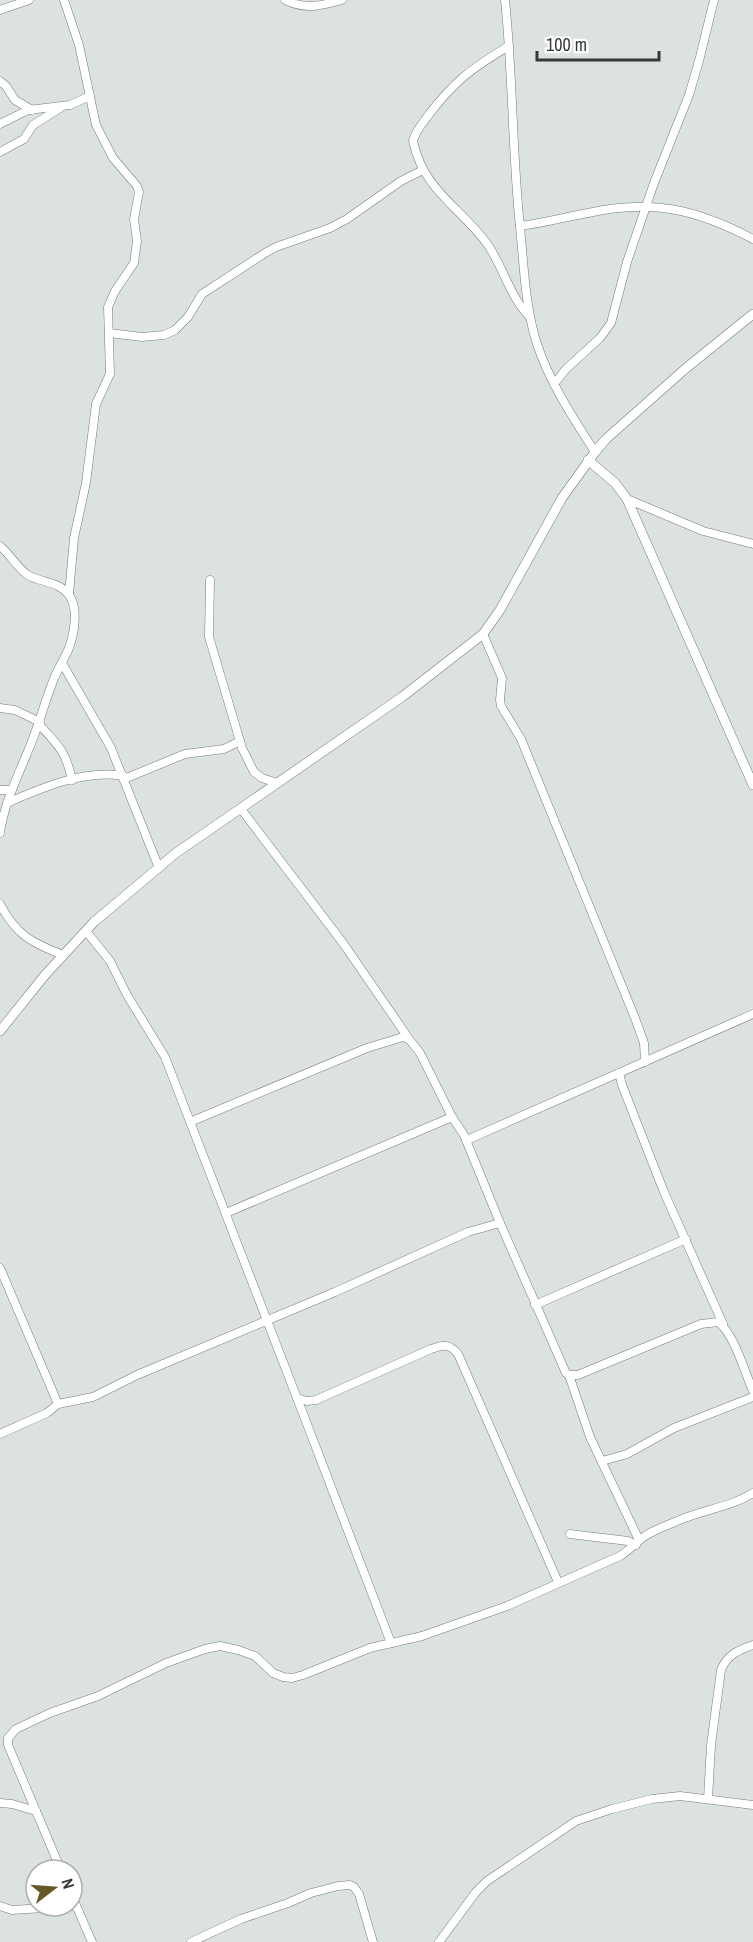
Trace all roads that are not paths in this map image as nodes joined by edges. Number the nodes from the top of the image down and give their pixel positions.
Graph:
1 (29, 0) edge
2 (64, 0) edge
3 (285, 0) edge
4 (342, 0) edge
5 (505, 0) edge
6 (714, 0) edge
7 (312, 4) edge
8 (0, 10) edge
9 (510, 46) junction
10 (0, 81) edge
11 (90, 96) junction
12 (61, 107) junction
13 (32, 110) junction
14 (0, 124) edge
15 (0, 152) edge
16 (423, 170) junction
17 (647, 207) junction
18 (520, 226) junction
19 (753, 239) edge
20 (753, 314) edge
21 (531, 318) junction
22 (109, 333) junction
23 (554, 384) junction
24 (591, 456) junction
25 (627, 499) junction
26 (753, 544) edge
27 (0, 546) edge
28 (210, 580) dead end
29 (69, 594) junction
30 (483, 634) junction
31 (62, 663) junction
32 (0, 708) edge
33 (39, 723) junction
34 (240, 741) junction
35 (124, 777) junction
36 (72, 780) junction
37 (277, 783) junction
38 (753, 785) edge
39 (0, 790) edge
40 (11, 790) junction
41 (7, 803) junction
42 (242, 809) junction
43 (0, 833) edge
44 (159, 868) junction
45 (0, 904) edge
46 (86, 931) junction
47 (63, 955) junction
48 (753, 1014) edge
49 (0, 1031) edge
50 (410, 1039) junction
51 (645, 1062) junction
52 (619, 1073) junction
53 (452, 1117) junction
54 (190, 1122) junction
55 (467, 1140) junction
56 (226, 1213) junction
57 (500, 1223) junction
58 (686, 1239) junction
59 (0, 1268) edge
60 (535, 1305) junction
61 (267, 1319) junction
62 (724, 1326) junction
63 (569, 1375) junction
64 (753, 1391) edge
65 (753, 1397) edge
66 (297, 1398) junction
67 (58, 1404) junction
68 (0, 1434) edge
69 (602, 1461) junction
70 (753, 1493) edge
71 (570, 1534) dead end
72 (638, 1543) junction
73 (558, 1582) junction
74 (391, 1643) junction
75 (753, 1645) edge
76 (708, 1799) junction
77 (0, 1803) edge
78 (753, 1805) edge
79 (36, 1810) junction
80 (56, 1858) edge
81 (0, 1906) edge
82 (24, 1909) edge
83 (81, 1918) edge
84 (92, 1942) edge
85 (191, 1942) edge
86 (373, 1942) edge
87 (440, 1942) edge

1 - 8 street
2 - 11 street
3 - 7 street
4 - 7 street
5 - 9 street
6 - 17 street
9 - 16 street
9 - 18 street
10 - 13 street
11 - 12 street
11 - 22 street
12 - 13 street
12 - 15 street
13 - 14 street
16 - 21 street
16 - 22 street
17 - 18 street
17 - 19 street
17 - 23 street
18 - 21 street
20 - 24 street
21 - 23 street
22 - 29 street
23 - 24 street
24 - 25 street
24 - 30 street
25 - 26 street
25 - 38 street
27 - 29 street
28 - 34 street
29 - 31 street
30 - 37 street
30 - 51 street
31 - 33 street
31 - 35 street
32 - 33 street
33 - 36 street
33 - 40 street
34 - 35 street
34 - 37 street
35 - 36 street
35 - 44 street
36 - 41 street
37 - 42 street
39 - 40 street
40 - 41 street
41 - 43 street
42 - 44 street
42 - 50 street
44 - 46 street
45 - 47 street
46 - 47 street
46 - 54 street
47 - 49 street
48 - 51 street
50 - 53 street
50 - 54 street
51 - 52 street
52 - 55 street
52 - 58 street
53 - 55 street
53 - 56 street
54 - 56 street
55 - 57 street
56 - 61 street
57 - 60 street
57 - 61 street
58 - 60 street
58 - 62 street
59 - 67 street
60 - 63 street
61 - 66 street
61 - 67 street
62 - 63 street
62 - 64 street
63 - 69 street
65 - 69 street
66 - 73 street
66 - 74 street
67 - 68 street
69 - 72 street
70 - 72 street
71 - 72 street
72 - 73 street
73 - 74 street
74 - 79 street
75 - 76 street
76 - 78 street
76 - 87 street
77 - 79 street
79 - 80 street
81 - 82 street
83 - 84 street
85 - 86 street

